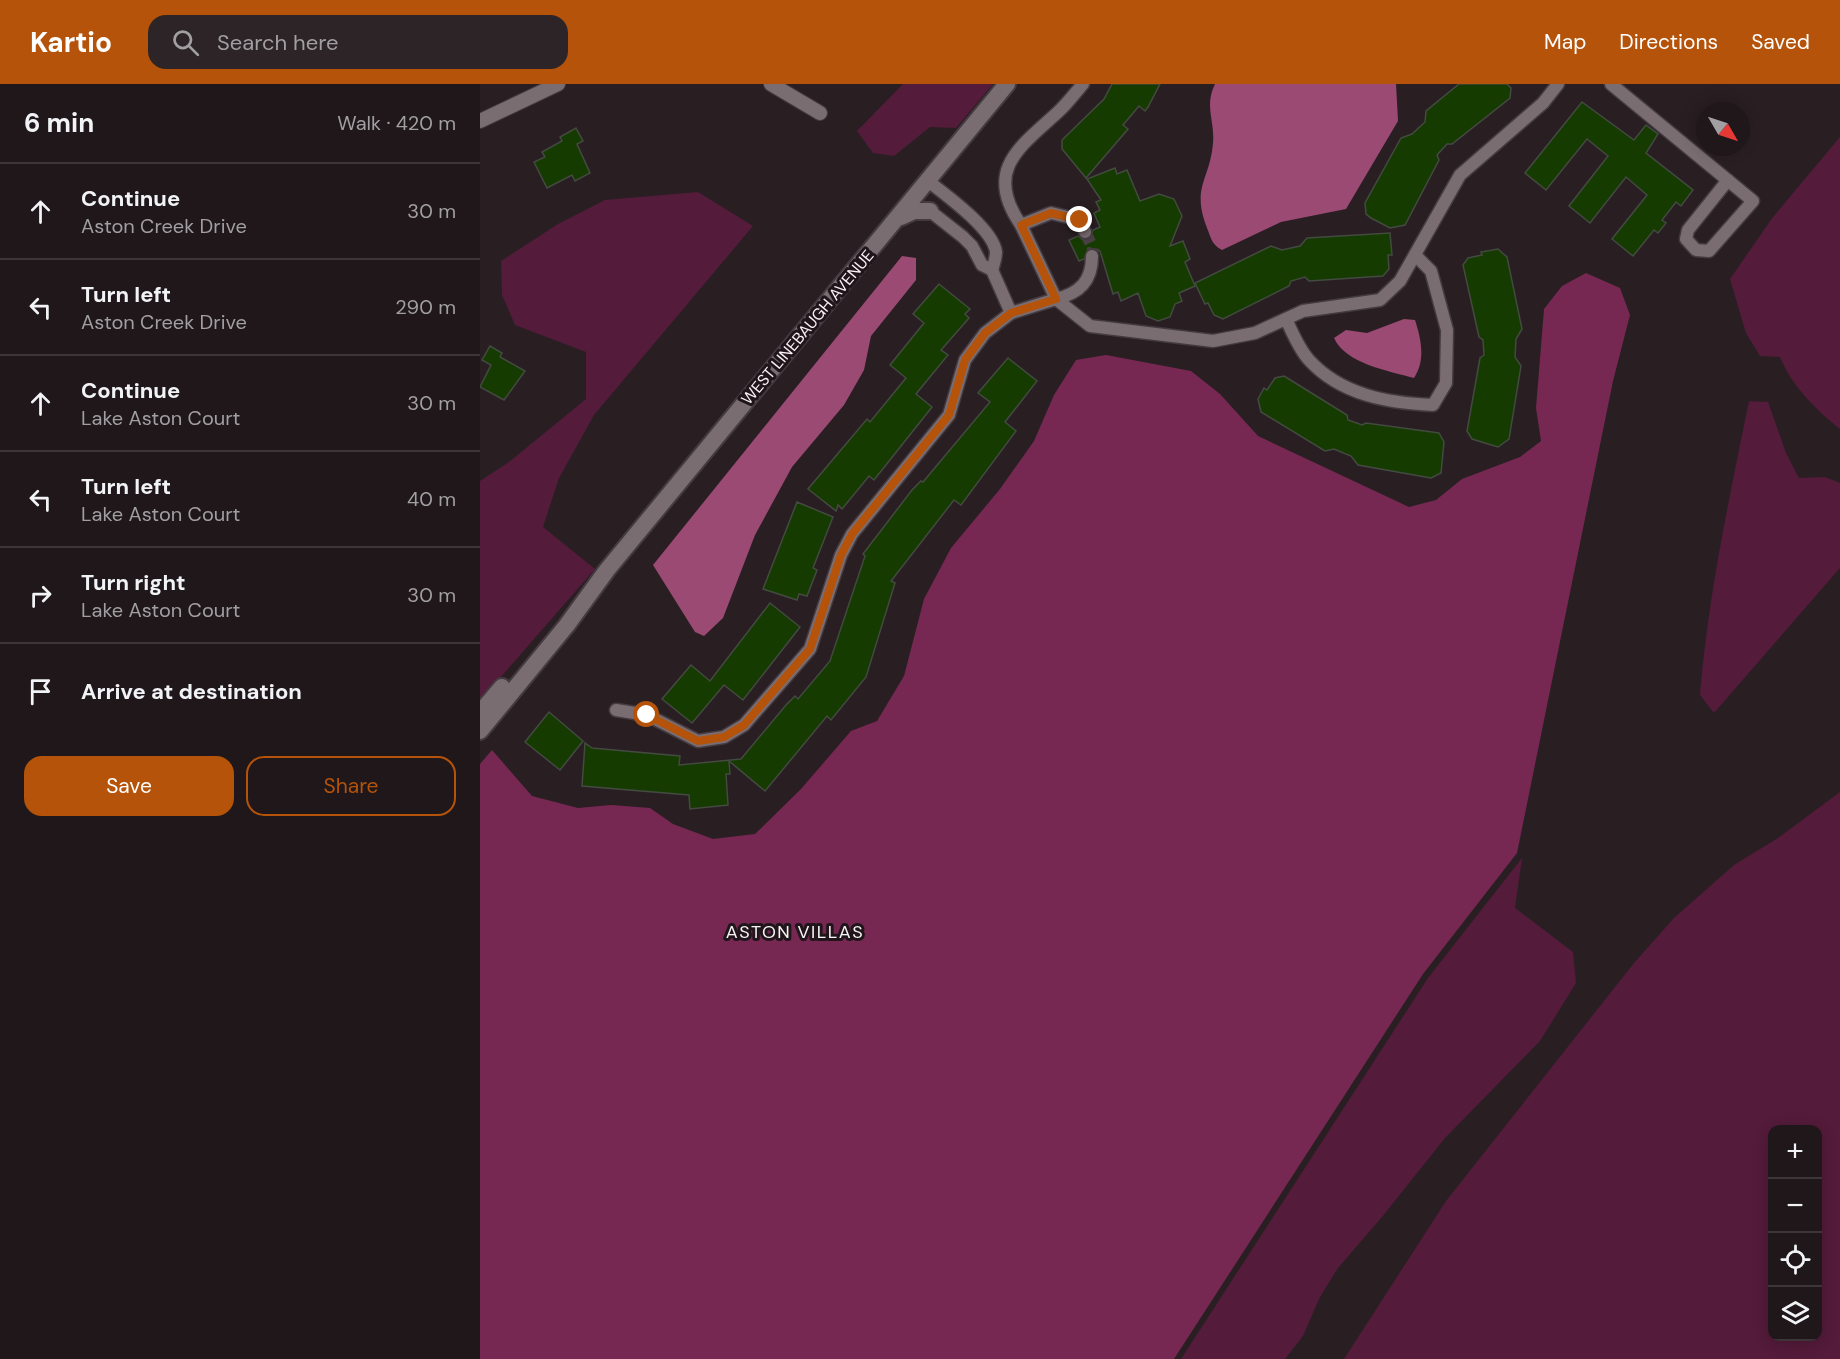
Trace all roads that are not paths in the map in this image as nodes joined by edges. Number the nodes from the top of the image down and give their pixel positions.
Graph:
1 (558, 84) edge
2 (771, 84) edge
3 (1007, 84) edge
4 (1083, 84) edge
5 (1558, 84) edge
6 (1611, 84) edge
7 (820, 113) dead end
8 (480, 122) edge
9 (928, 180) junction
10 (1728, 180) junction
11 (930, 211) joint
12 (895, 221) junction
13 (1021, 225) junction
14 (1085, 232) tunnel mouth
15 (1415, 255) junction
16 (1092, 256) tunnel mouth
17 (992, 270) junction
18 (1056, 299) junction
19 (1011, 313) junction
20 (1286, 319) junction
21 (607, 570) junction
22 (616, 710) dead end
23 (480, 713) edge
24 (480, 731) edge

1 - 8 street
2 - 7 street
3 - 9 main road, WEST LINEBAUGH AVENUE
4 - 13 street
5 - 15 street
6 - 10 street
9 - 12 main road, WEST LINEBAUGH AVENUE
9 - 17 street
10 - 10 street
11 - 12 main road
11 - 17 street
12 - 21 main road, WEST LINEBAUGH AVENUE
13 - 14 street
13 - 18 street
15 - 20 street
15 - 20 street
16 - 18 street
17 - 19 street
18 - 19 street
18 - 20 street
19 - 22 street
21 - 23 main road, WEST LINEBAUGH AVENUE
21 - 24 main road, WEST LINEBAUGH AVENUE

